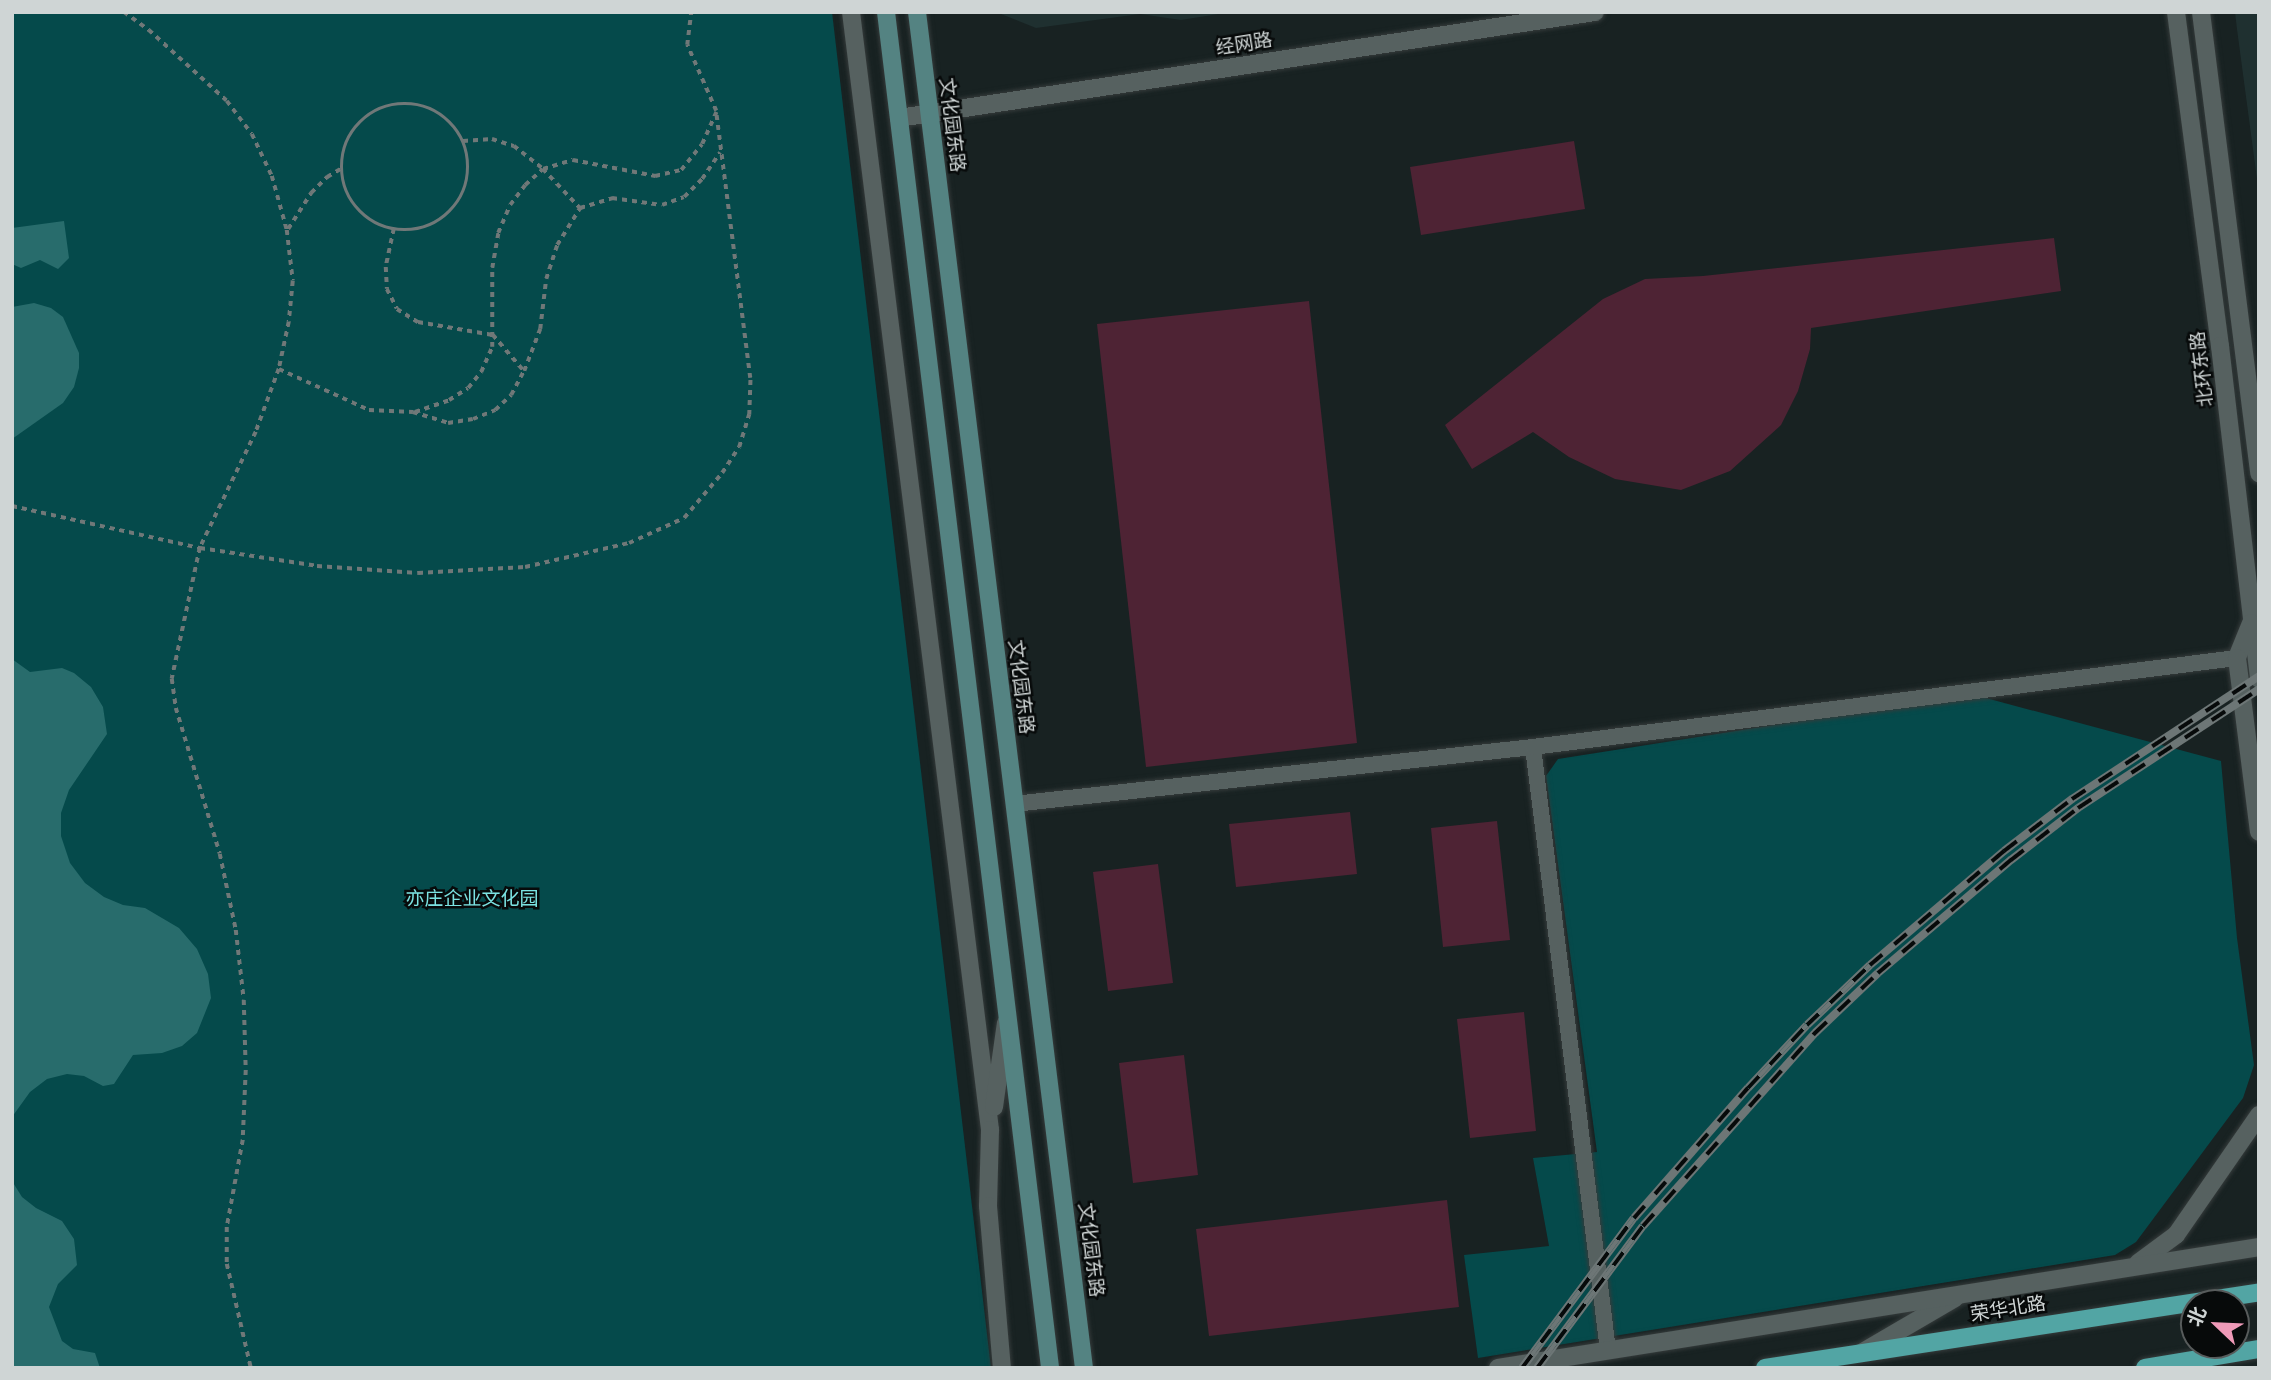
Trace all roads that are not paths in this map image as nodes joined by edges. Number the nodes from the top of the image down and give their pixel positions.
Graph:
1 (851, 12) edge
2 (886, 12) edge
3 (917, 12) edge
4 (1595, 12) edge
5 (2176, 12) edge
6 (2201, 12) edge
7 (929, 112) junction
8 (900, 118) junction
9 (2256, 428) edge
10 (2230, 432) junction
11 (2259, 473) edge
12 (2252, 620) junction
13 (2237, 658) junction
14 (2259, 679) edge
15 (1533, 747) junction
16 (1014, 804) junction
17 (2259, 832) edge
18 (1007, 1013) junction
19 (2259, 1115) edge
20 (990, 1129) junction
21 (2259, 1247) edge
22 (2136, 1265) junction
23 (2259, 1292) edge
24 (1964, 1293) junction
25 (2259, 1349) edge
26 (1608, 1350) junction
27 (1860, 1353) junction
28 (1002, 1368) edge
29 (1050, 1368) edge
30 (1084, 1368) edge
31 (1498, 1368) edge
32 (1765, 1368) edge
33 (2145, 1368) edge

1 - 20 street
2 - 8 main road
3 - 7 main road, 文化园东路
4 - 7 street, 经网路
5 - 10 street, 北环东路
6 - 9 street
7 - 8 street, 经网路
7 - 16 main road, 文化园东路
8 - 18 main road
9 - 10 street
9 - 11 street
10 - 12 street, 北环东路
12 - 13 street
12 - 14 street, 北环东路
13 - 15 street
13 - 17 street
15 - 16 street
15 - 26 street
16 - 30 main road, 文化园东路
18 - 20 street
18 - 29 main road
19 - 22 street
20 - 28 street
21 - 22 street
22 - 24 street
23 - 27 main road, 荣华北路
24 - 26 street
24 - 27 street
25 - 33 main road
26 - 31 street
27 - 32 main road, 荣华北路

